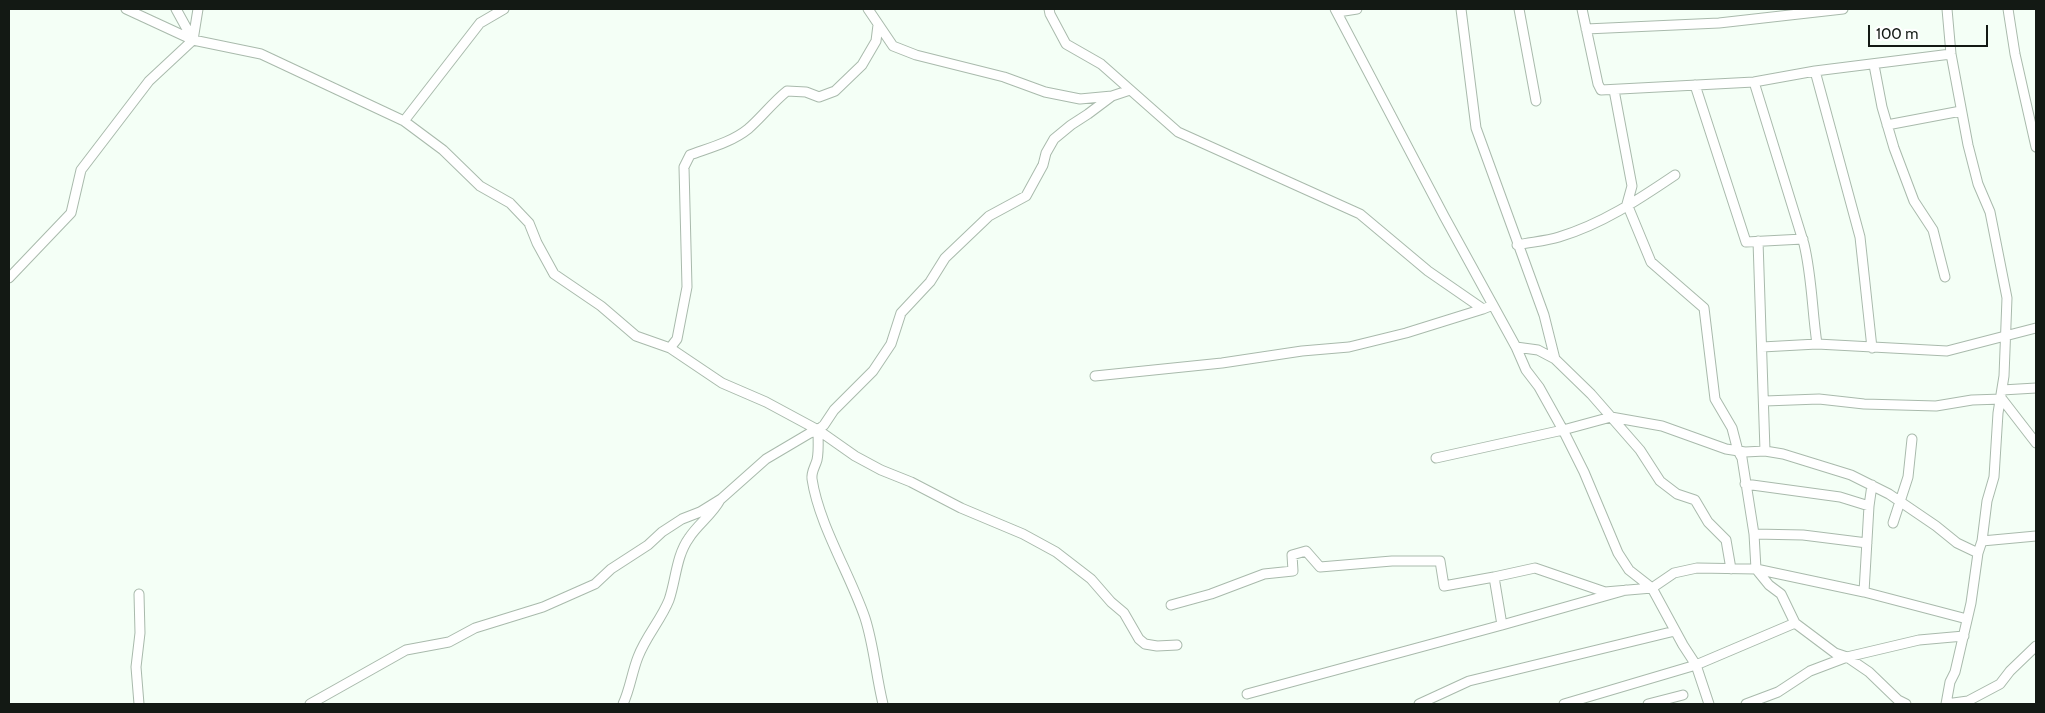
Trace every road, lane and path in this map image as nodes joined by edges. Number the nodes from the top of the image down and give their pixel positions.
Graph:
1 (126, 9) edge
2 (176, 9) edge
3 (198, 9) edge
4 (504, 9) edge
5 (868, 9) edge
6 (1049, 9) edge
7 (1357, 9) edge
8 (1462, 9) edge
9 (1519, 9) edge
10 (1582, 9) edge
11 (1843, 9) edge
12 (1947, 9) edge
13 (2008, 9) edge
14 (1337, 10) edge
15 (878, 25) junction
16 (1586, 29) junction
17 (193, 40) junction
18 (1951, 54) junction
19 (1874, 65) junction
20 (1815, 71) junction
21 (1754, 82) junction
22 (1695, 85) junction
23 (1130, 90) junction
24 (1614, 90) junction
25 (1112, 96) junction
26 (1536, 101) dead end
27 (1961, 111) junction
28 (404, 120) junction
29 (1887, 125) junction
30 (2036, 147) edge
31 (1675, 175) dead end
32 (1628, 206) junction
33 (1803, 239) junction
34 (1758, 241) junction
35 (1517, 245) junction
36 (9, 278) edge
37 (1945, 278) dead end
38 (1494, 305) junction
39 (1483, 308) junction
40 (2036, 328) edge
41 (2007, 335) junction
42 (1816, 344) junction
43 (1516, 347) junction
44 (1762, 347) junction
45 (670, 348) junction
46 (1872, 348) junction
47 (1555, 359) junction
48 (1095, 376) dead end
49 (2036, 388) edge
50 (2002, 394) junction
51 (1764, 401) junction
52 (1611, 417) junction
53 (818, 430) junction
54 (1563, 430) junction
55 (1912, 439) dead end
56 (2036, 443) edge
57 (1738, 451) junction
58 (1765, 451) junction
59 (1436, 458) dead end
60 (1745, 484) junction
61 (1872, 485) junction
62 (721, 500) junction
63 (1900, 500) junction
64 (1869, 506) junction
65 (1893, 523) dead end
66 (1754, 534) junction
67 (2036, 536) edge
68 (1982, 541) junction
69 (1867, 543) junction
70 (1978, 553) junction
71 (1731, 569) junction
72 (1756, 569) junction
73 (1494, 577) junction
74 (1652, 588) junction
75 (1626, 590) junction
76 (1864, 592) junction
77 (139, 594) dead end
78 (1171, 605) dead end
79 (1967, 619) junction
80 (1795, 622) junction
81 (1502, 625) junction
82 (1675, 631) junction
83 (1964, 636) junction
84 (1177, 644) dead end
85 (2036, 646) edge
86 (1847, 657) junction
87 (1696, 665) junction
88 (1248, 694) dead end
89 (1683, 695) dead end
90 (140, 704) edge
91 (310, 704) edge
92 (623, 704) edge
93 (883, 704) edge
94 (1419, 704) edge
95 (1564, 704) edge
96 (1648, 704) edge
97 (1709, 704) edge
98 (1746, 704) edge
99 (1906, 704) edge
100 (1946, 704) edge

1 - 17 street
2 - 17 street
3 - 17 street
4 - 28 street
5 - 15 street
6 - 23 street
7 - 14 street
8 - 35 street
9 - 26 street
10 - 16 street
11 - 16 street
12 - 18 street
13 - 30 street
14 - 38 street
15 - 25 street
15 - 45 street
16 - 24 street
17 - 28 street
17 - 36 street
18 - 19 street
18 - 27 street
19 - 20 street
19 - 29 street
20 - 21 street
20 - 46 street
21 - 22 street
21 - 33 street
22 - 24 street
22 - 34 street
23 - 25 street
23 - 39 street
24 - 32 street
25 - 53 street
27 - 29 street
27 - 41 street
28 - 45 street
29 - 37 street
31 - 32 street
32 - 35 street
32 - 57 street
33 - 34 street
33 - 42 street
34 - 44 street
35 - 47 street
38 - 39 street
38 - 43 street
39 - 48 street
40 - 41 street
41 - 46 street
41 - 50 street
42 - 44 street
42 - 46 street
43 - 47 street
43 - 54 street
44 - 51 street
45 - 53 street
47 - 52 street
49 - 50 street
50 - 51 street
50 - 56 street
50 - 68 street
51 - 58 street
52 - 54 street
52 - 57 street
52 - 71 street
53 - 62 street
53 - 84 street
53 - 93 street
54 - 59 street
54 - 74 street
55 - 63 street
57 - 58 street
57 - 60 street
58 - 61 street
60 - 64 street
60 - 66 street
61 - 63 street
61 - 64 street
62 - 91 street
62 - 92 street
63 - 65 street
63 - 70 street
64 - 69 street
66 - 69 street
66 - 72 street
67 - 68 street
68 - 70 street
69 - 76 street
70 - 79 street
71 - 72 street
71 - 74 street
72 - 76 street
72 - 80 street
73 - 75 street
73 - 78 street
73 - 81 street
74 - 75 street
74 - 82 street
75 - 81 street
76 - 79 street
77 - 90 street
79 - 83 street
80 - 86 street
80 - 87 street
81 - 88 street
82 - 87 street
82 - 94 street
83 - 86 street
83 - 100 street
85 - 100 street
86 - 98 street
86 - 99 street
87 - 95 street
87 - 97 street
89 - 96 street

